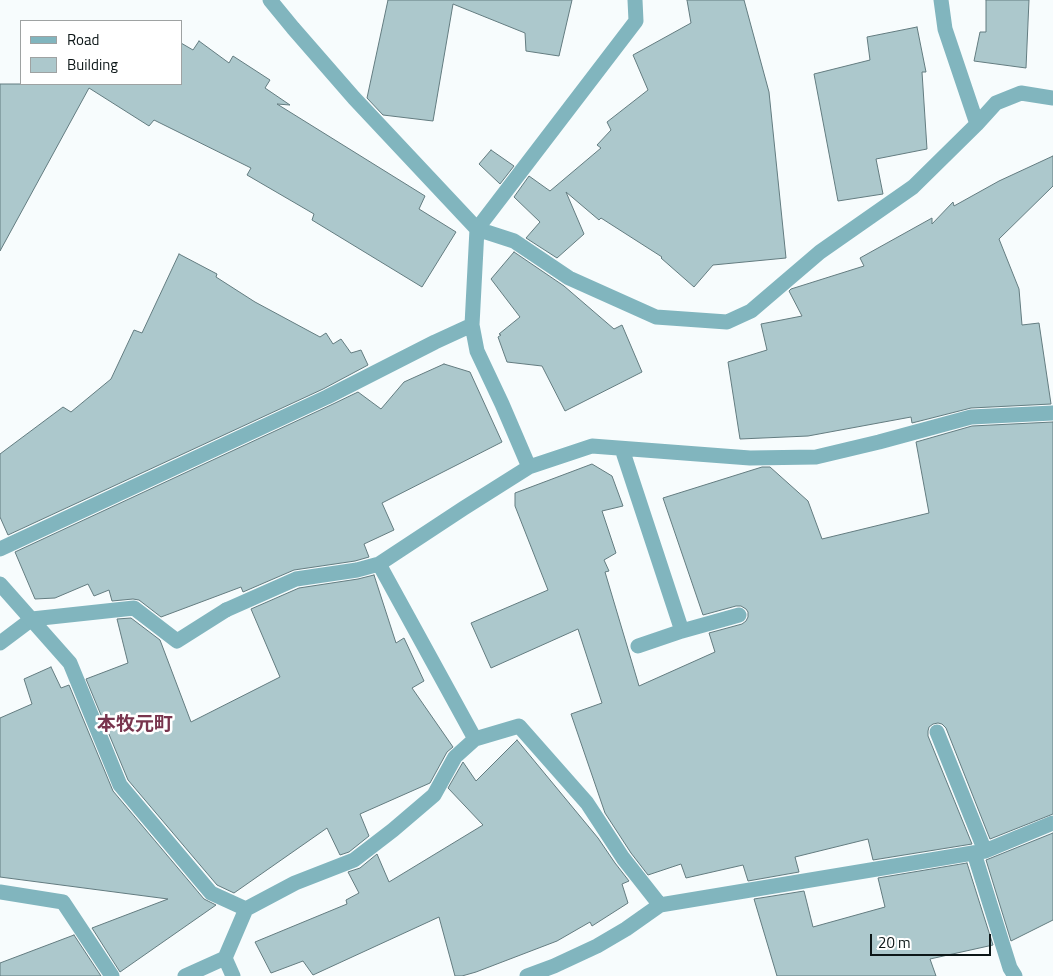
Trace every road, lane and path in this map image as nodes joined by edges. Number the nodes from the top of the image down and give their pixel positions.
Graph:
1 (270, 0) edge
2 (635, 0) edge
3 (941, 0) edge
4 (1053, 98) edge
5 (977, 124) junction
6 (478, 229) junction
7 (472, 325) junction
8 (1053, 413) edge
9 (622, 449) junction
10 (529, 467) junction
11 (0, 549) edge
12 (379, 564) junction
13 (0, 584) edge
14 (739, 615) dead end
15 (32, 619) junction
16 (682, 632) junction
17 (0, 643) edge
18 (638, 646) dead end
19 (937, 732) dead end
20 (475, 739) junction
21 (1053, 823) edge
22 (979, 852) junction
23 (0, 892) edge
24 (660, 906) junction
25 (246, 909) junction
26 (225, 958) junction
27 (556, 971) edge
28 (112, 976) edge
29 (185, 976) edge
30 (233, 976) edge
31 (527, 976) edge
32 (1015, 976) edge

1 - 6 street
2 - 6 street
3 - 5 street
4 - 5 street
5 - 6 street
6 - 7 street
7 - 10 street
7 - 11 street
8 - 9 street
9 - 10 street
9 - 16 street
10 - 12 street
12 - 15 street
12 - 20 street
13 - 15 street
14 - 16 street
15 - 17 street
15 - 25 street
16 - 18 street
19 - 22 street
20 - 24 street
20 - 25 street
21 - 22 street
22 - 24 street
22 - 32 street
23 - 28 street
24 - 27 street
25 - 26 street
26 - 29 street
26 - 30 street
27 - 31 street

